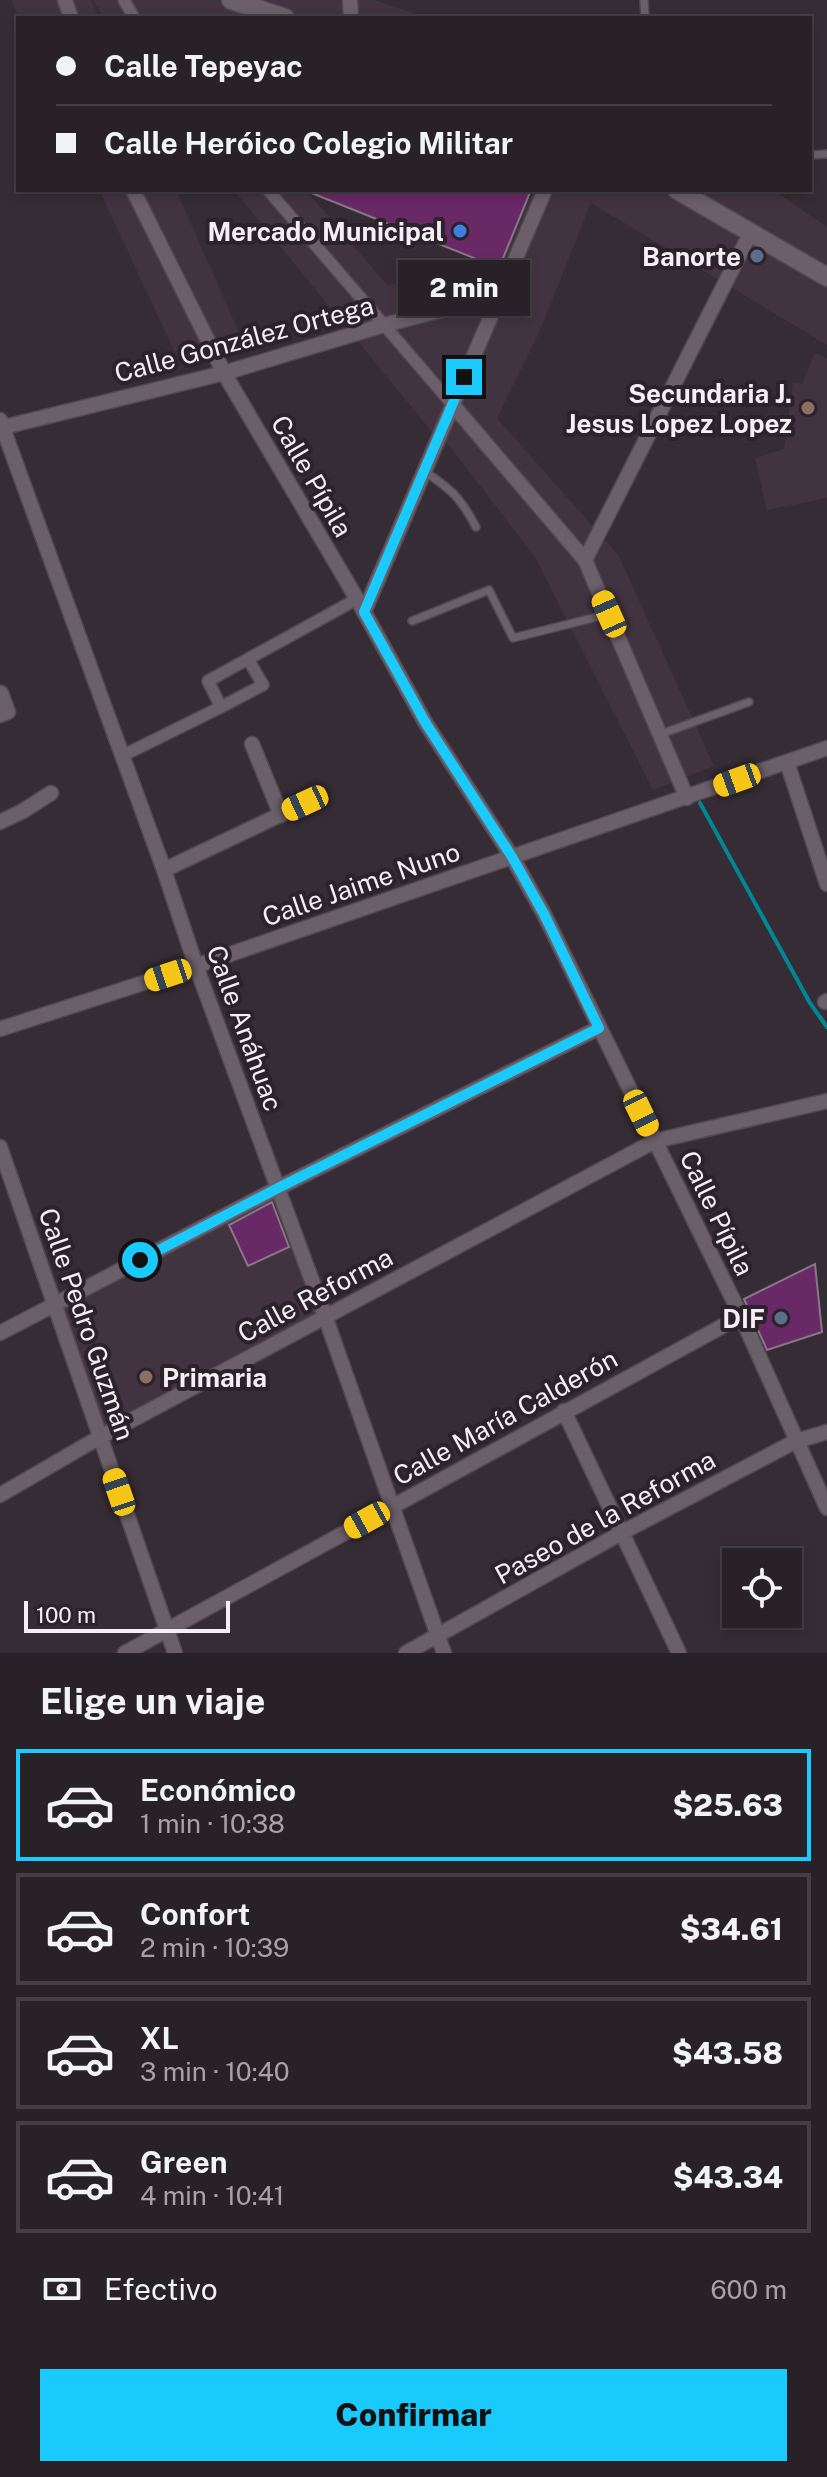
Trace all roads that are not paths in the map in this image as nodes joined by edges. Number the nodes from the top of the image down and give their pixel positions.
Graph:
1 (241, 2) edge
2 (280, 16) edge
3 (134, 192) edge
4 (270, 192) edge
5 (544, 192) edge
6 (681, 192) edge
7 (751, 232) junction
8 (827, 277) edge
9 (500, 295) junction
10 (384, 325) junction
11 (224, 373) junction
12 (452, 404) junction
13 (1, 425) edge
14 (424, 471) junction
15 (476, 527) dead end
16 (585, 560) junction
17 (360, 605) junction
18 (609, 614) junction
19 (412, 621) dead end
20 (248, 659) junction
21 (1, 693) edge
22 (749, 702) dead end
23 (221, 707) junction
24 (0, 715) edge
25 (661, 734) junction
26 (252, 744) dead end
27 (827, 748) edge
28 (122, 756) junction
29 (787, 762) junction
30 (51, 793) dead end
31 (687, 798) junction
32 (305, 803) dead end
33 (281, 815) junction
34 (0, 822) edge
35 (512, 857) junction
36 (164, 870) junction
37 (827, 884) edge
38 (196, 966) junction
39 (599, 1028) junction
40 (0, 1029) edge
41 (827, 1101) edge
42 (655, 1141) junction
43 (0, 1147) edge
44 (278, 1188) junction
45 (55, 1304) junction
46 (325, 1316) junction
47 (741, 1316) junction
48 (0, 1333) edge
49 (564, 1411) junction
50 (827, 1432) edge
51 (100, 1437) junction
52 (796, 1441) junction
53 (0, 1495) edge
54 (392, 1506) junction
55 (827, 1508) edge
56 (623, 1532) junction
57 (167, 1630) junction
58 (437, 1636) junction
59 (125, 1653) edge
60 (175, 1653) edge
61 (406, 1653) edge
62 (444, 1653) edge
63 (679, 1653) edge

1 - 2 street
3 - 11 street, Calle Pípila
4 - 10 street
5 - 9 street
6 - 7 street
7 - 8 street
7 - 16 street
9 - 10 street, Calle González Ortega
9 - 12 street
10 - 11 street, Calle González Ortega
10 - 12 street
11 - 13 street, Calle González Ortega
11 - 17 street, Calle Pípila
12 - 14 street
12 - 16 street
13 - 28 street, Calle Anáhuac
14 - 15 lane
14 - 17 street
16 - 18 street
17 - 20 street
17 - 35 street, Calle Pípila
18 - 19 lane
18 - 25 street
20 - 23 street
20 - 23 street
21 - 24 street
22 - 25 lane
23 - 28 street
25 - 31 street
26 - 33 street
27 - 29 street, Calle Jaime Nuno
28 - 36 street, Calle Anáhuac
29 - 31 street, Calle Jaime Nuno
29 - 37 street
30 - 34 street
31 - 35 street, Calle Jaime Nuno
32 - 33 street
33 - 36 street
35 - 38 street, Calle Jaime Nuno
35 - 39 street, Calle Pípila
36 - 38 street, Calle Anáhuac
38 - 40 street, Calle Jaime Nuno
38 - 44 street, Calle Anáhuac
39 - 42 street, Calle Pípila
39 - 44 street
41 - 42 street, Calle Reforma
42 - 46 street, Calle Reforma
42 - 47 street, Calle Pípila
43 - 45 street, Calle Pedro Guzmán
44 - 45 street
44 - 46 street, Calle Anáhuac
45 - 48 street
45 - 51 street, Calle Pedro Guzmán
46 - 51 street, Calle Reforma
46 - 54 street, Calle Anáhuac
47 - 49 street, Calle María Calderón
47 - 52 street, Calle Pípila
49 - 54 street, Calle María Calderón
49 - 56 street
50 - 52 street, Paseo de la Reforma
51 - 53 street, Calle Reforma
51 - 57 street, Calle Pedro Guzmán
52 - 55 street, Calle Pípila
52 - 56 street, Paseo de la Reforma
54 - 57 street, Calle María Calderón
54 - 58 street, Calle Anáhuac
56 - 58 street, Paseo de la Reforma
56 - 63 street
57 - 59 street, Calle María Calderón
57 - 60 street, Calle Pedro Guzmán
58 - 61 street, Paseo de la Reforma
58 - 62 street, Calle Anáhuac

